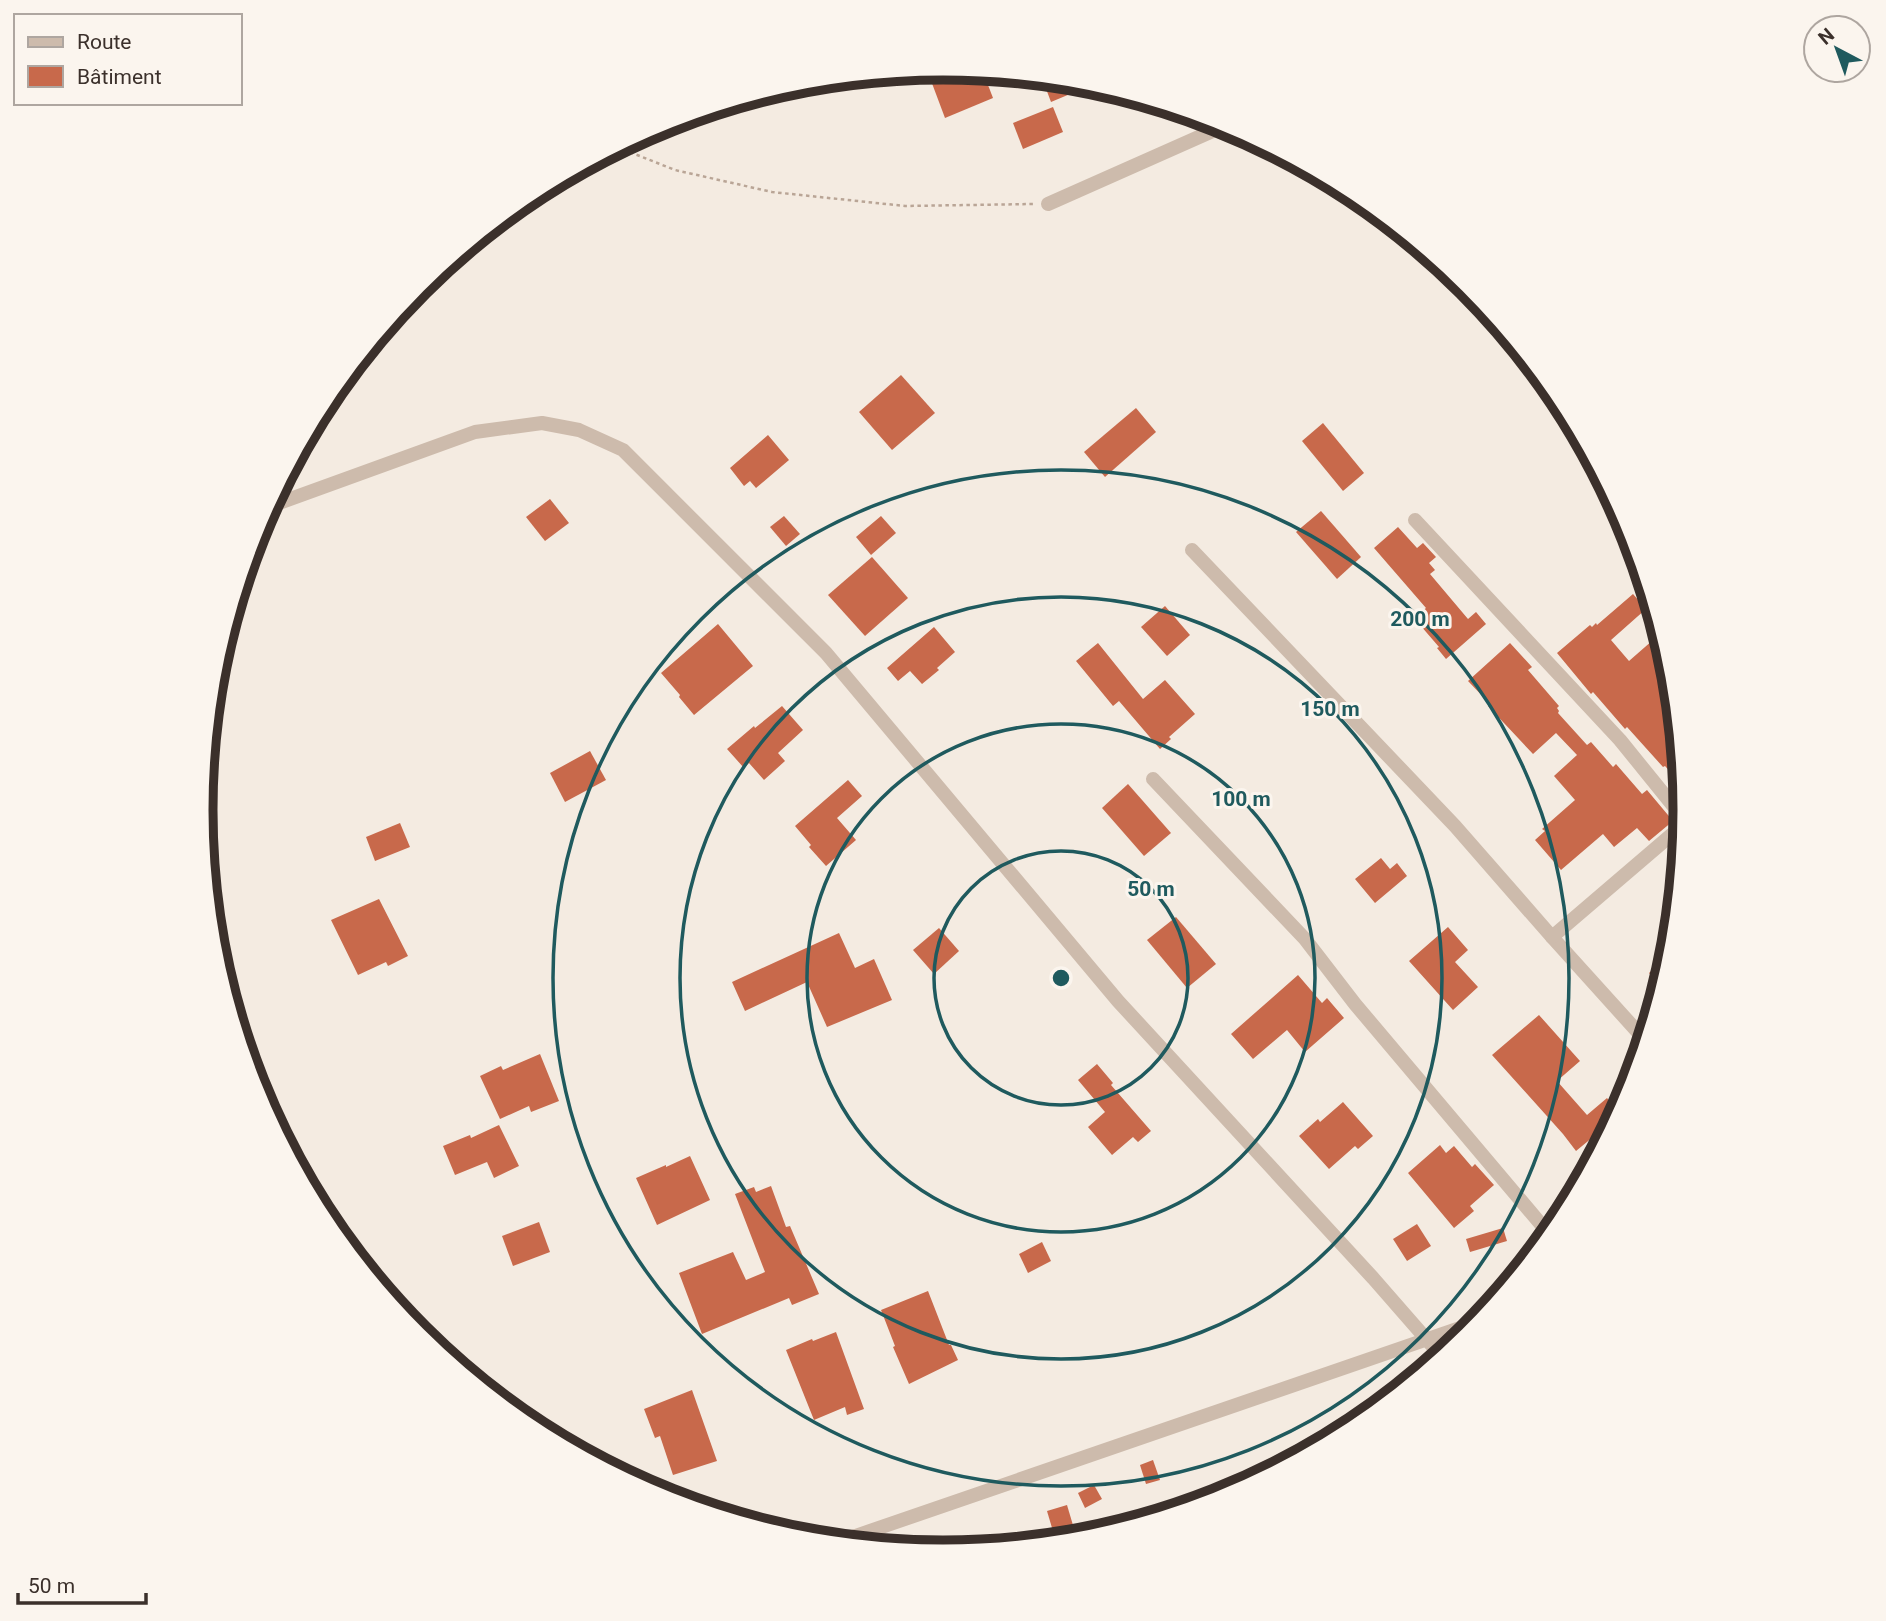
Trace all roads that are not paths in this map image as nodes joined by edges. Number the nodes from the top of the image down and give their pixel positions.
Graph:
1 (1211, 132) edge
2 (1048, 204) road end
3 (282, 502) edge
4 (1415, 520) dead end
5 (1192, 550) dead end
6 (1153, 779) dead end
7 (1673, 805) edge
8 (1672, 834) edge
9 (1552, 937) junction
10 (1638, 1032) edge
11 (1543, 1226) edge
12 (1457, 1329) edge
13 (1428, 1339) junction
14 (1435, 1349) edge
15 (858, 1535) edge

1 - 2 street
3 - 13 street
4 - 7 street
5 - 9 street
6 - 11 street
8 - 9 street
9 - 10 street
12 - 13 street
13 - 14 street
13 - 15 street

